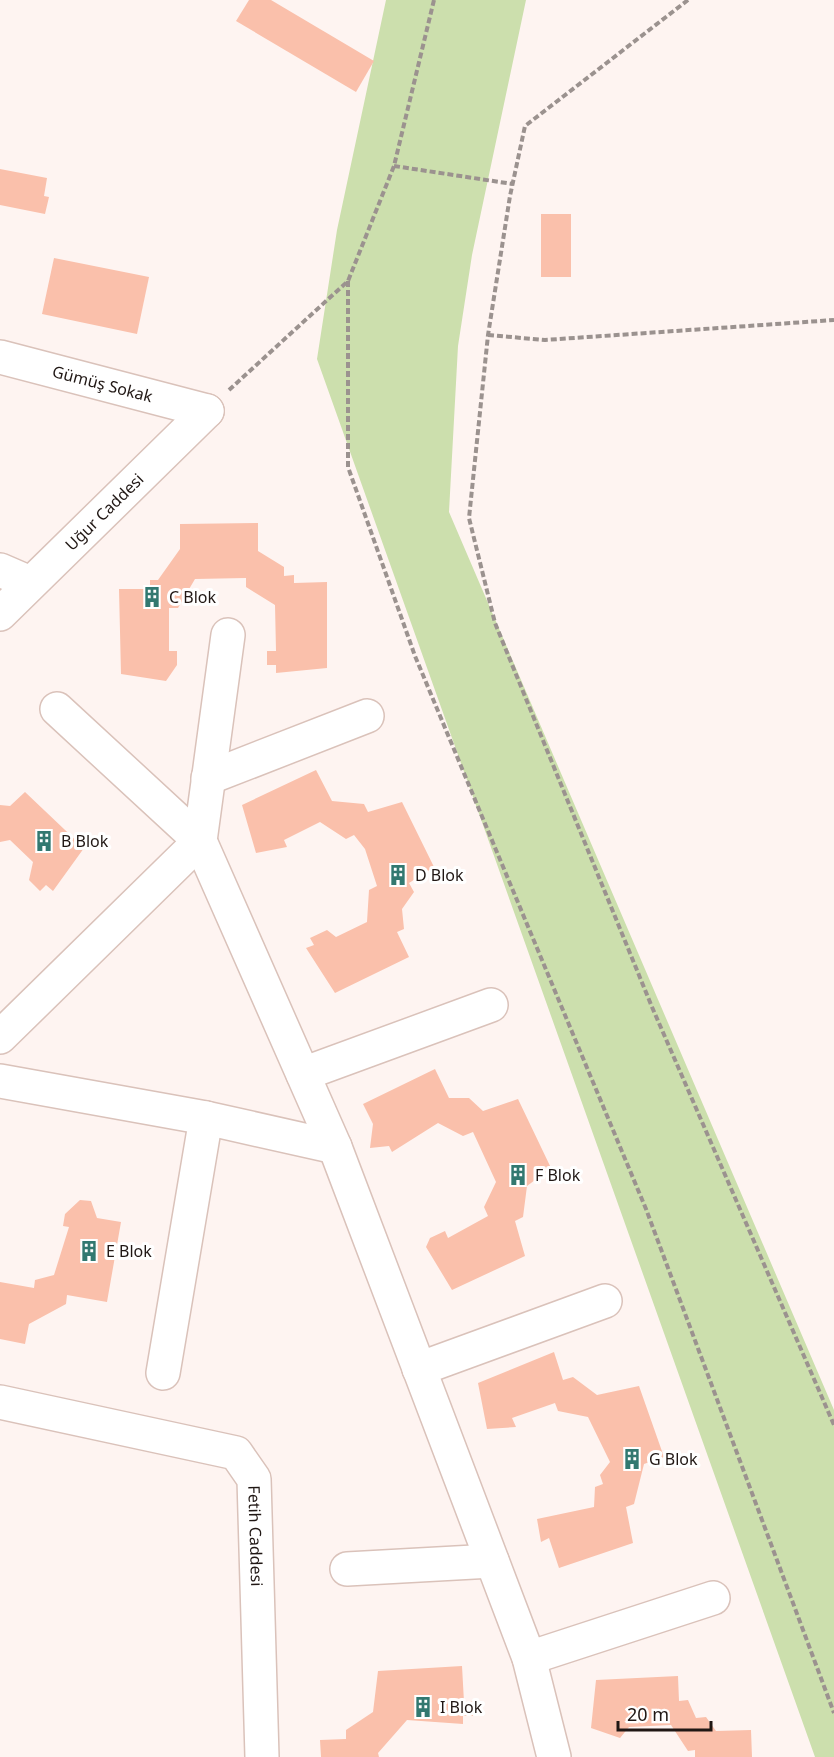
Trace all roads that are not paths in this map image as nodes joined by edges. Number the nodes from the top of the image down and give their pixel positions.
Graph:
1 (0, 357) edge
2 (207, 411) joint
3 (0, 570) edge
4 (30, 584) junction
5 (0, 614) edge
6 (228, 635) dead end
7 (57, 710) dead end
8 (367, 716) dead end
9 (208, 778) junction
10 (200, 841) junction
11 (491, 1005) dead end
12 (0, 1037) edge
13 (303, 1074) junction
14 (0, 1081) edge
15 (206, 1118) junction
16 (335, 1147) junction
17 (605, 1301) dead end
18 (419, 1369) junction
19 (163, 1373) dead end
20 (0, 1402) edge
21 (492, 1561) junction
22 (347, 1569) dead end
23 (713, 1598) dead end
24 (529, 1658) junction
25 (262, 1757) edge
26 (554, 1757) edge

1 - 2 street, Gümüş Sokak
2 - 4 street, Uğur Caddesi
3 - 4 street
4 - 5 street, Uğur Caddesi
6 - 9 street
7 - 10 street
8 - 9 street
9 - 10 street
10 - 12 street
10 - 13 street
11 - 13 street
13 - 16 street
14 - 15 street
15 - 16 street
15 - 19 street
16 - 18 street
17 - 18 street
18 - 21 street
20 - 25 street, Fetih Caddesi
21 - 22 street
21 - 24 street
23 - 24 street
24 - 26 street

